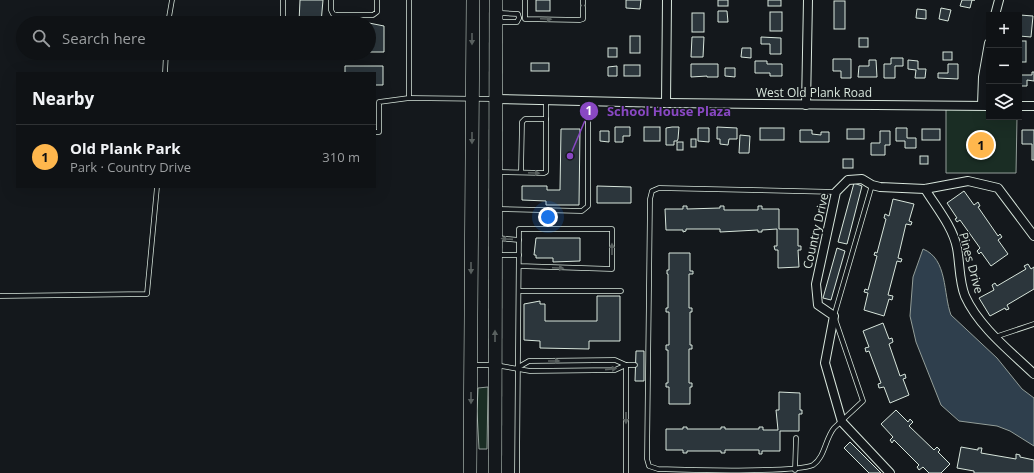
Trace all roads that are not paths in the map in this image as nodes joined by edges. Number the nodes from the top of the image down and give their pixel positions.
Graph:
1 (172, 0) edge
2 (283, 0) edge
3 (331, 0) edge
4 (377, 0) edge
5 (409, 0) edge
6 (473, 0) edge
7 (496, 0) edge
8 (525, 0) edge
9 (667, 0) edge
10 (808, 0) edge
11 (998, 0) edge
12 (583, 4) edge
13 (996, 12) edge
14 (169, 16) edge
15 (283, 16) edge
16 (519, 18) junction
17 (497, 19) junction
18 (525, 19) junction
19 (988, 48) edge
20 (166, 60) edge
21 (165, 72) edge
22 (409, 98) junction
23 (472, 99) junction
24 (496, 99) junction
25 (546, 100) junction
26 (588, 101) junction
27 (666, 103) junction
28 (806, 105) junction
29 (986, 106) edge
30 (1022, 106) edge
31 (1034, 106) edge
32 (546, 119) junction
33 (376, 132) edge
34 (495, 172) junction
35 (521, 172) junction
36 (872, 185) junction
37 (157, 188) edge
38 (925, 189) junction
39 (836, 192) junction
40 (495, 209) junction
41 (1034, 236) edge
42 (495, 238) junction
43 (519, 240) junction
44 (495, 255) junction
45 (519, 255) junction
46 (519, 266) junction
47 (621, 290) dead end
48 (519, 291) junction
49 (0, 296) edge
50 (834, 316) junction
51 (1034, 324) edge
52 (995, 337) junction
53 (576, 360) junction
54 (495, 365) junction
55 (626, 365) junction
56 (635, 365) dead end
57 (471, 366) junction
58 (517, 368) junction
59 (576, 370) junction
60 (1034, 374) edge
61 (842, 422) junction
62 (796, 438) dead end
63 (795, 470) junction
64 (470, 473) edge
65 (495, 473) edge
66 (517, 473) edge
67 (626, 473) edge
68 (890, 473) edge

1 - 14 lane
2 - 15 lane
3 - 4 lane
5 - 22 lane
6 -> 23 main road
7 - 17 main road
8 - 18 lane
9 - 27 street
10 - 28 street
11 - 13 street
18 -> 12 lane
16 - 17 lane
16 - 17 lane
16 - 18 lane
17 - 24 main road
19 - 29 street
20 - 21 lane
22 - 23 lane
22 - 33 lane
23 - 24 lane
23 -> 57 main road
24 - 25 street, West Old Plank Road
24 - 34 main road
25 - 26 street, West Old Plank Road
25 - 32 lane
26 - 27 street, West Old Plank Road
26 - 40 lane
27 - 28 street, West Old Plank Road
28 - 29 street, West Old Plank Road
30 - 31 street
32 - 35 lane
35 -> 32 lane
34 - 35 lane
34 - 40 main road
36 - 38 street, Country Drive
36 - 39 street, Country Drive
36 - 50 lane
37 - 49 lane
38 - 41 street, Country Drive
38 - 52 street, Pines Drive
39 - 50 street, Country Drive
39 - 63 lane
40 - 42 main road
43 -> 42 lane
42 - 44 main road
43 - 45 lane
46 -> 43 lane
44 - 45 lane
54 -> 44 main road
45 - 46 lane
46 - 48 lane
47 - 48 lane
48 - 58 lane
50 - 61 street
50 - 61 lane
51 - 52 lane
52 - 60 street, Pines Drive
53 - 55 lane
58 -> 53 lane
53 - 59 lane
54 - 57 lane
54 - 58 lane
54 - 65 main road
55 - 56 lane
59 -> 55 lane
55 -> 67 lane
57 -> 64 main road
58 - 59 lane
58 - 66 lane
61 - 63 lane
61 - 68 street
62 - 63 lane

